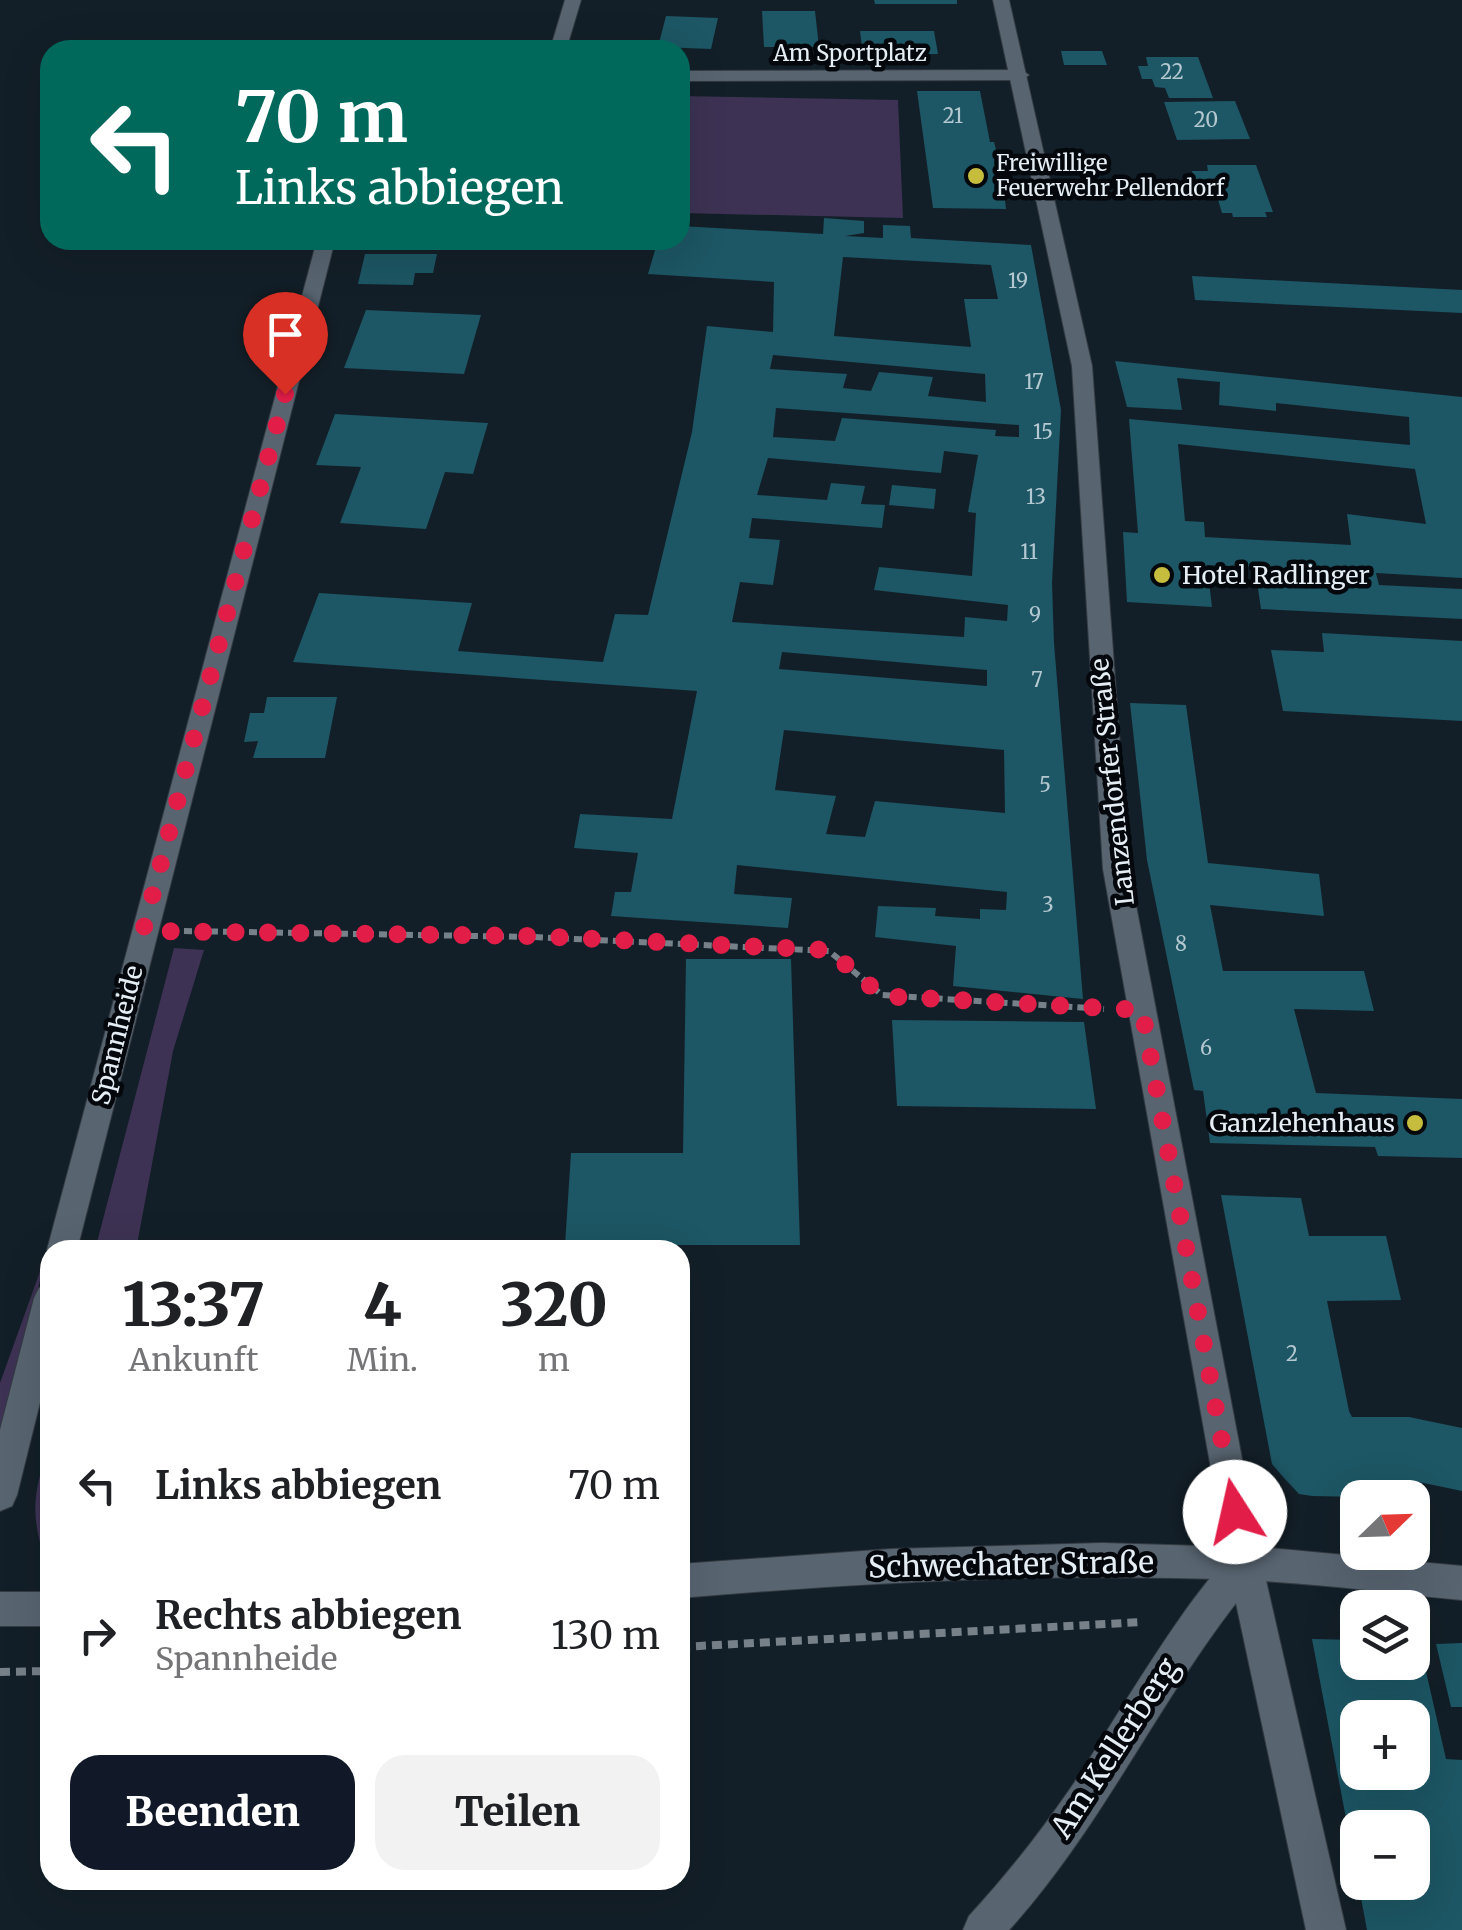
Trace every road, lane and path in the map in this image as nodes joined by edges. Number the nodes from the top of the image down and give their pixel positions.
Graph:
1 (574, 0) edge
2 (1001, 0) edge
3 (561, 40) edge
4 (1020, 75) junction
5 (690, 76) edge
6 (323, 250) edge
7 (143, 931) junction
8 (1142, 1010) junction
9 (65, 1240) edge
10 (40, 1337) edge
11 (0, 1495) edge
12 (1245, 1563) junction
13 (690, 1580) edge
14 (1462, 1583) edge
15 (40, 1609) edge
16 (0, 1610) edge
17 (1198, 1619) junction
18 (690, 1646) edge
19 (40, 1671) edge
20 (0, 1672) edge
21 (984, 1930) edge
22 (1326, 1930) edge

1 - 3 street
2 - 4 street, Lanzendorfer Straße
4 - 5 street, Am Sportplatz
4 - 8 street, Lanzendorfer Straße
6 - 7 street, Spannheide
7 - 8 path
7 - 9 street, Spannheide
8 - 12 street, Lanzendorfer Straße
10 - 11 street
12 - 13 street, Schwechater Straße
12 - 14 street, Schwechater Straße
12 - 17 street, Am Kellerberg
12 - 22 street, Lanzendorfer Straße
15 - 16 street
17 - 18 path
17 - 21 street, Am Kellerberg
19 - 20 path

